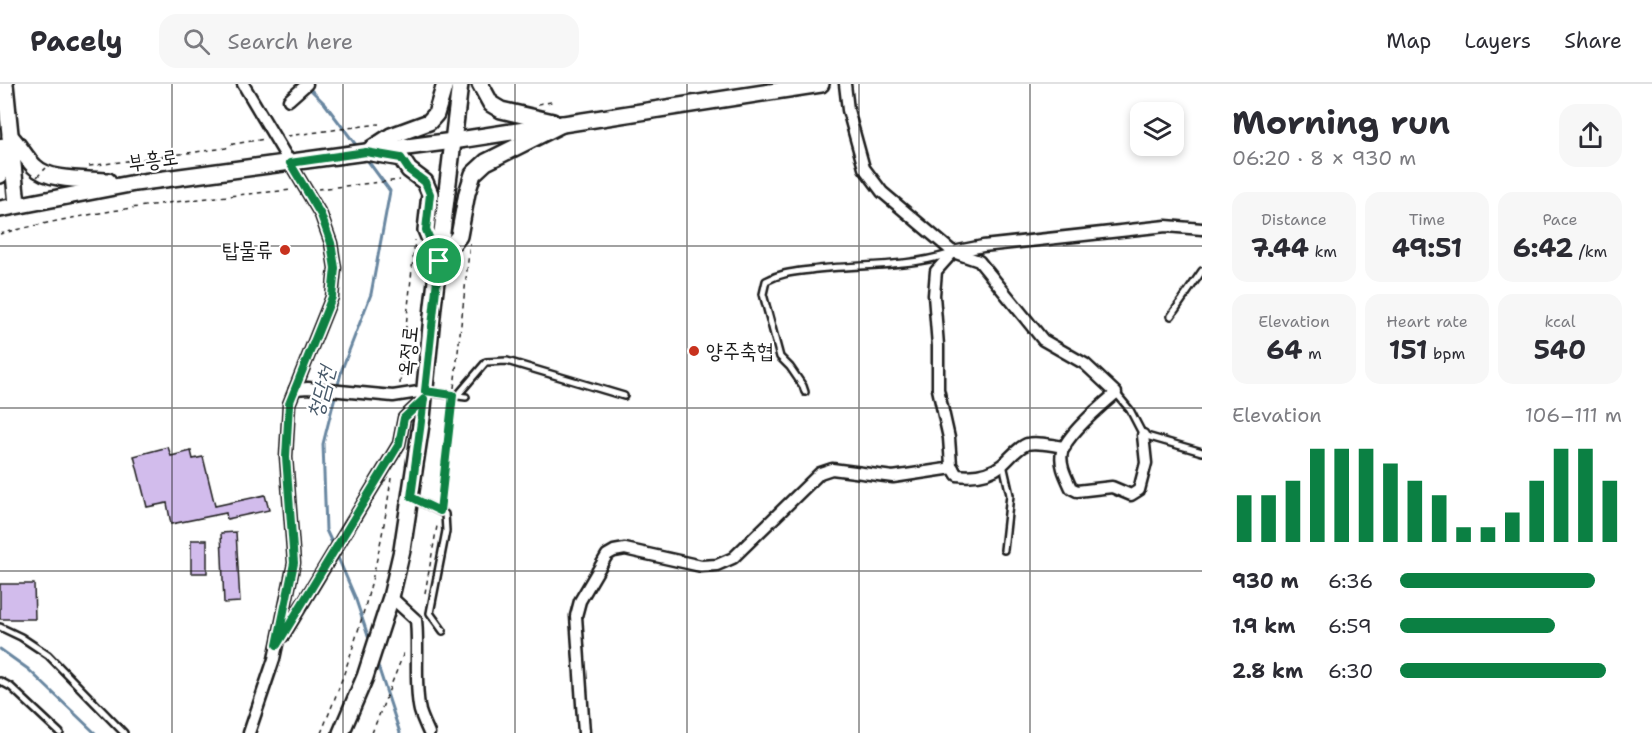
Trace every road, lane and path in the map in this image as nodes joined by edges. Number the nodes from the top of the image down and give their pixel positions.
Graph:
1 (243, 84) edge
2 (307, 84) edge
3 (446, 84) edge
4 (460, 84) edge
5 (480, 84) edge
6 (821, 84) edge
7 (845, 84) edge
8 (5, 87) edge
9 (289, 100) dead end
10 (379, 124) dead end
11 (562, 124) junction
12 (10, 136) junction
13 (275, 138) junction
14 (453, 141) junction
15 (366, 152) junction
16 (290, 163) junction
17 (81, 168) dead end
18 (0, 175) edge
19 (405, 180) dead end
20 (135, 183) junction
21 (305, 189) junction
22 (17, 204) junction
23 (0, 208) edge
24 (1202, 229) edge
25 (0, 234) edge
26 (471, 241) dead end
27 (953, 252) junction
28 (439, 261) junction
29 (1202, 271) edge
30 (1171, 316) dead end
31 (295, 389) junction
32 (804, 392) dead end
33 (1116, 393) junction
34 (424, 395) junction
35 (455, 395) junction
36 (624, 396) dead end
37 (466, 397) dead end
38 (1143, 435) junction
39 (1065, 447) junction
40 (1202, 452) edge
41 (1003, 464) junction
42 (953, 468) junction
43 (411, 497) junction
44 (440, 511) junction
45 (1004, 550) dead end
46 (370, 590) dead end
47 (425, 593) dead end
48 (388, 603) junction
49 (0, 627) edge
50 (443, 631) dead end
51 (277, 645) junction
52 (405, 652) dead end
53 (0, 681) edge
54 (60, 733) edge
55 (124, 733) edge
56 (249, 733) edge
57 (321, 733) edge
58 (340, 733) edge
59 (372, 733) edge
60 (429, 733) edge
61 (584, 733) edge

1 - 13 street
2 - 9 street
3 - 15 main road
4 - 14 main road
5 - 11 main road
6 - 11 main road
7 - 27 street
8 - 12 main road
8 - 18 main road
10 - 13 path
11 - 14 main road
11 - 28 main road
12 - 20 main road
12 - 22 main road
13 - 16 street
13 - 17 path
14 - 15 main road
14 - 28 main road, 옥정로
15 - 16 main road, 부흥로
15 - 28 main road
16 - 20 main road, 부흥로
16 - 21 street
19 - 21 path
20 - 22 main road, 부흥로
21 - 25 path
21 - 31 street
22 - 23 main road, 부흥로
24 - 27 street
26 - 35 path
27 - 32 lane
27 - 33 street
27 - 42 street
28 - 34 main road, 옥정로
29 - 30 lane
31 - 34 street
31 - 51 street
33 - 38 lane
33 - 39 street
34 - 35 lane
34 - 43 main road, 옥정로
34 - 51 street
35 - 36 lane
35 - 37 lane
35 - 44 path
38 - 39 street
38 - 40 lane
39 - 41 street
41 - 42 street
41 - 45 lane
42 - 61 street
43 - 44 lane
43 - 48 main road, 옥정로
44 - 47 path
44 - 50 lane
46 - 57 path
48 - 58 main road, 옥정로
48 - 60 street
49 - 55 lane
51 - 56 street
52 - 59 path
53 - 54 lane

